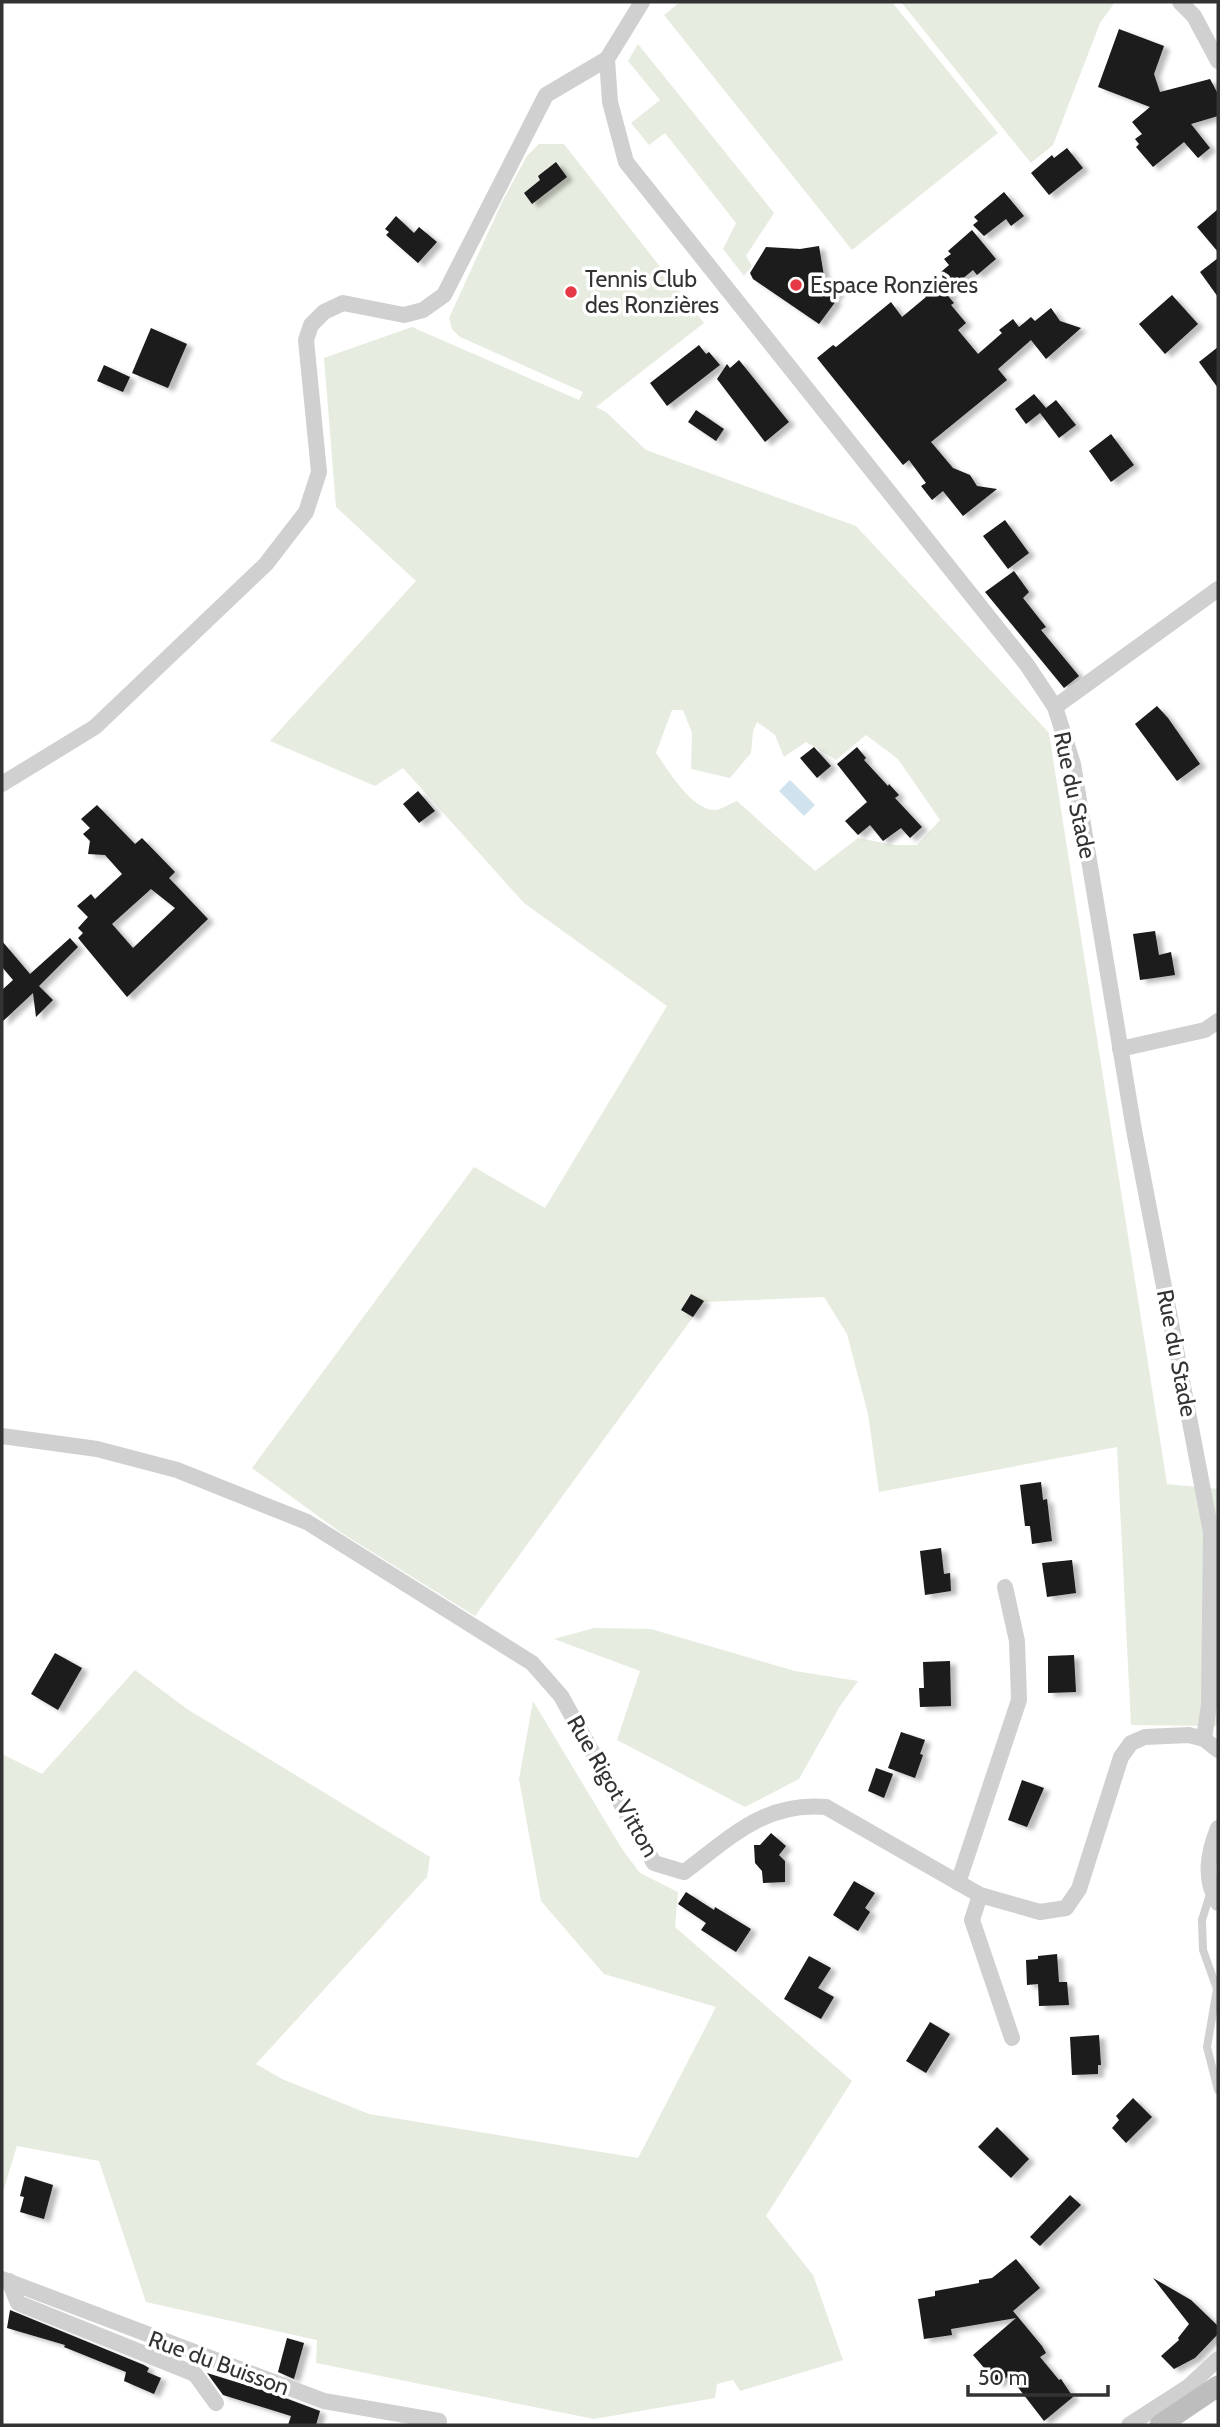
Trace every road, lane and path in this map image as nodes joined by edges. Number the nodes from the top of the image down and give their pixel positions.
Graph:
1 (642, 2) edge
2 (1180, 2) edge
3 (607, 60) junction
4 (1218, 61) edge
5 (1218, 589) edge
6 (1055, 707) junction
7 (2, 784) edge
8 (1218, 1021) edge
9 (1121, 1049) junction
10 (2, 1436) edge
11 (1005, 1587) dead end
12 (1197, 1737) junction
13 (1218, 1750) edge
14 (1218, 1828) edge
15 (958, 1884) junction
16 (980, 1895) junction
17 (1214, 1897) edge
18 (1012, 2038) dead end
19 (1218, 2091) edge
20 (5, 2280) edge
21 (1218, 2359) edge
22 (1218, 2386) edge
23 (216, 2403) dead end
24 (1165, 2424) edge
25 (438, 2425) edge
26 (1129, 2425) edge

1 - 3 street
2 - 4 street
3 - 6 street, Rue du Stade
3 - 7 street
5 - 6 street
6 - 9 street, Rue du Stade
8 - 9 street
9 - 12 street, Rue du Stade
10 - 15 street, Rue Rigot Vitton
11 - 15 street
12 - 13 street
12 - 16 street, Rue Rigot Vitton
14 - 17 street
15 - 16 street, Rue Rigot Vitton
16 - 18 street
17 - 19 lane
20 - 23 street
20 - 25 street, Rue du Buisson
21 - 26 street
22 - 24 street

